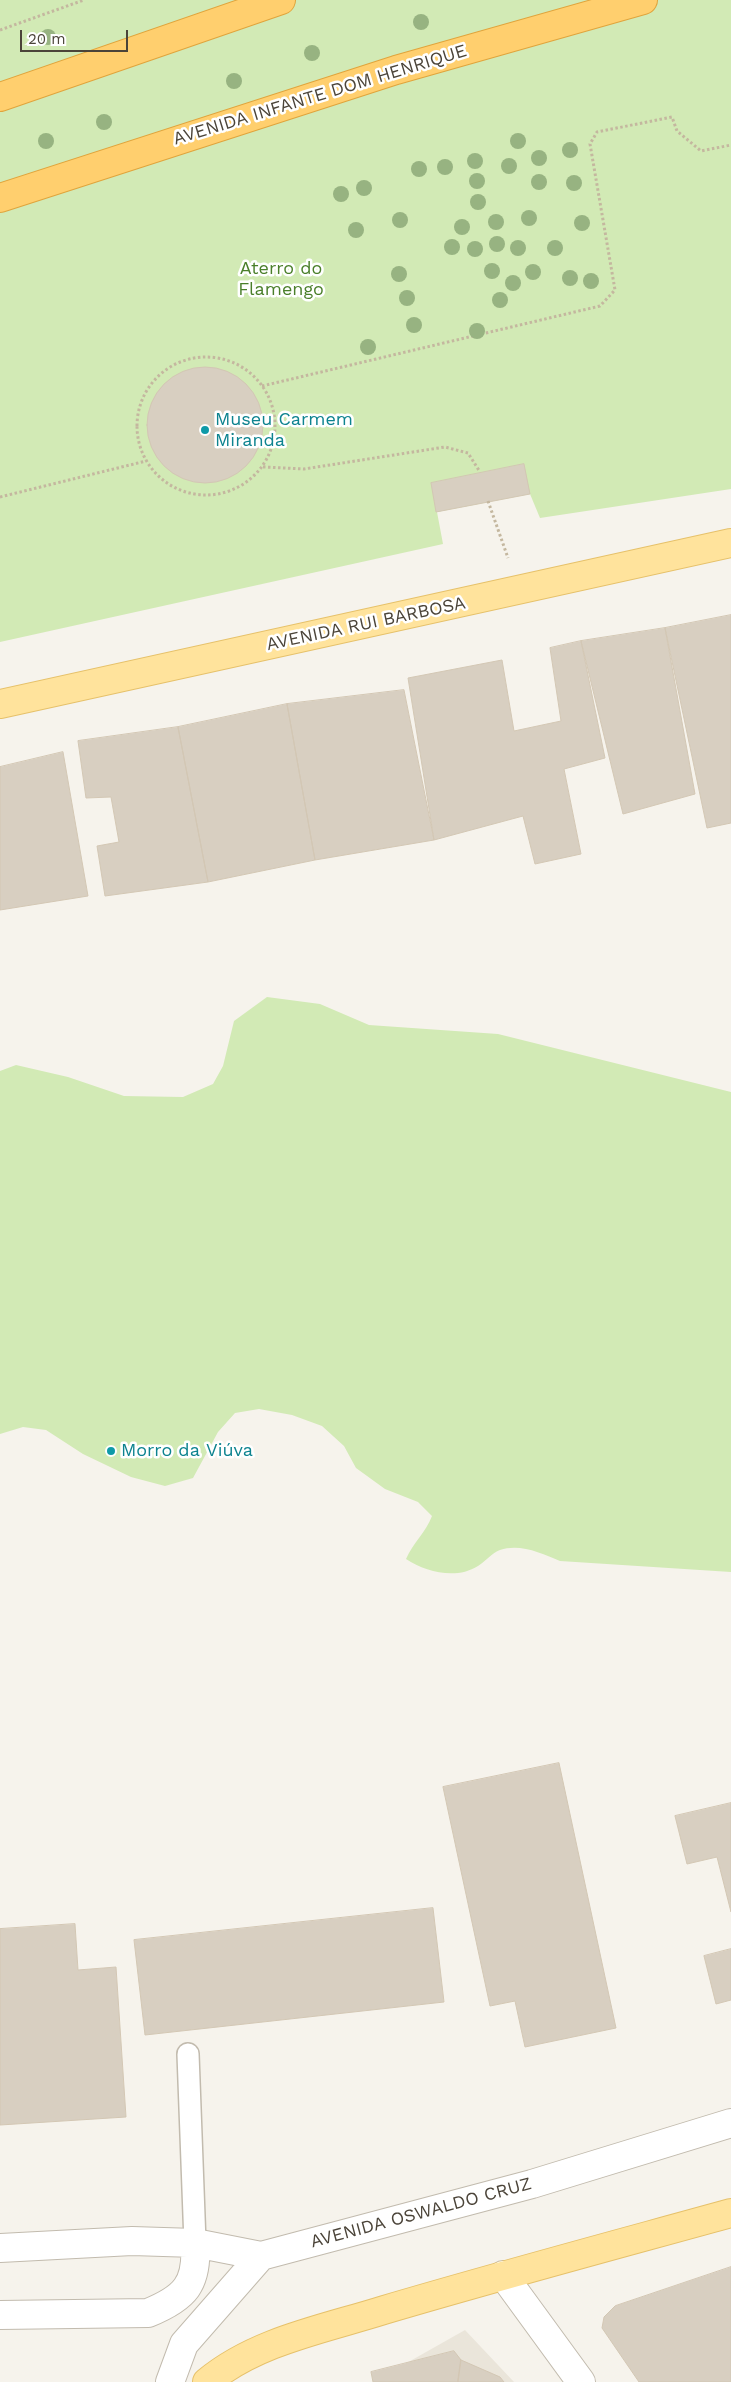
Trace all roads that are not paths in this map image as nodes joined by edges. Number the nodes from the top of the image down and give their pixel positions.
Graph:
1 (281, 0) edge
2 (643, 0) edge
3 (0, 97) edge
4 (0, 198) edge
5 (731, 543) edge
6 (0, 704) edge
7 (188, 2054) dead end
8 (731, 2123) edge
9 (731, 2213) edge
10 (195, 2243) junction
11 (0, 2248) edge
12 (261, 2256) junction
13 (503, 2274) junction
14 (0, 2315) edge
15 (170, 2382) edge
16 (207, 2382) edge
17 (581, 2382) edge

1 - 3 highway
2 - 4 highway, AVENIDA INFANTE DOM HENRIQUE
5 - 6 main road, AVENIDA RUI BARBOSA
7 - 10 lane
8 - 12 street, AVENIDA OSWALDO CRUZ
9 - 13 main road
10 - 11 street
10 - 12 street
10 - 14 street
12 - 15 street
13 - 16 main road
13 - 17 street

